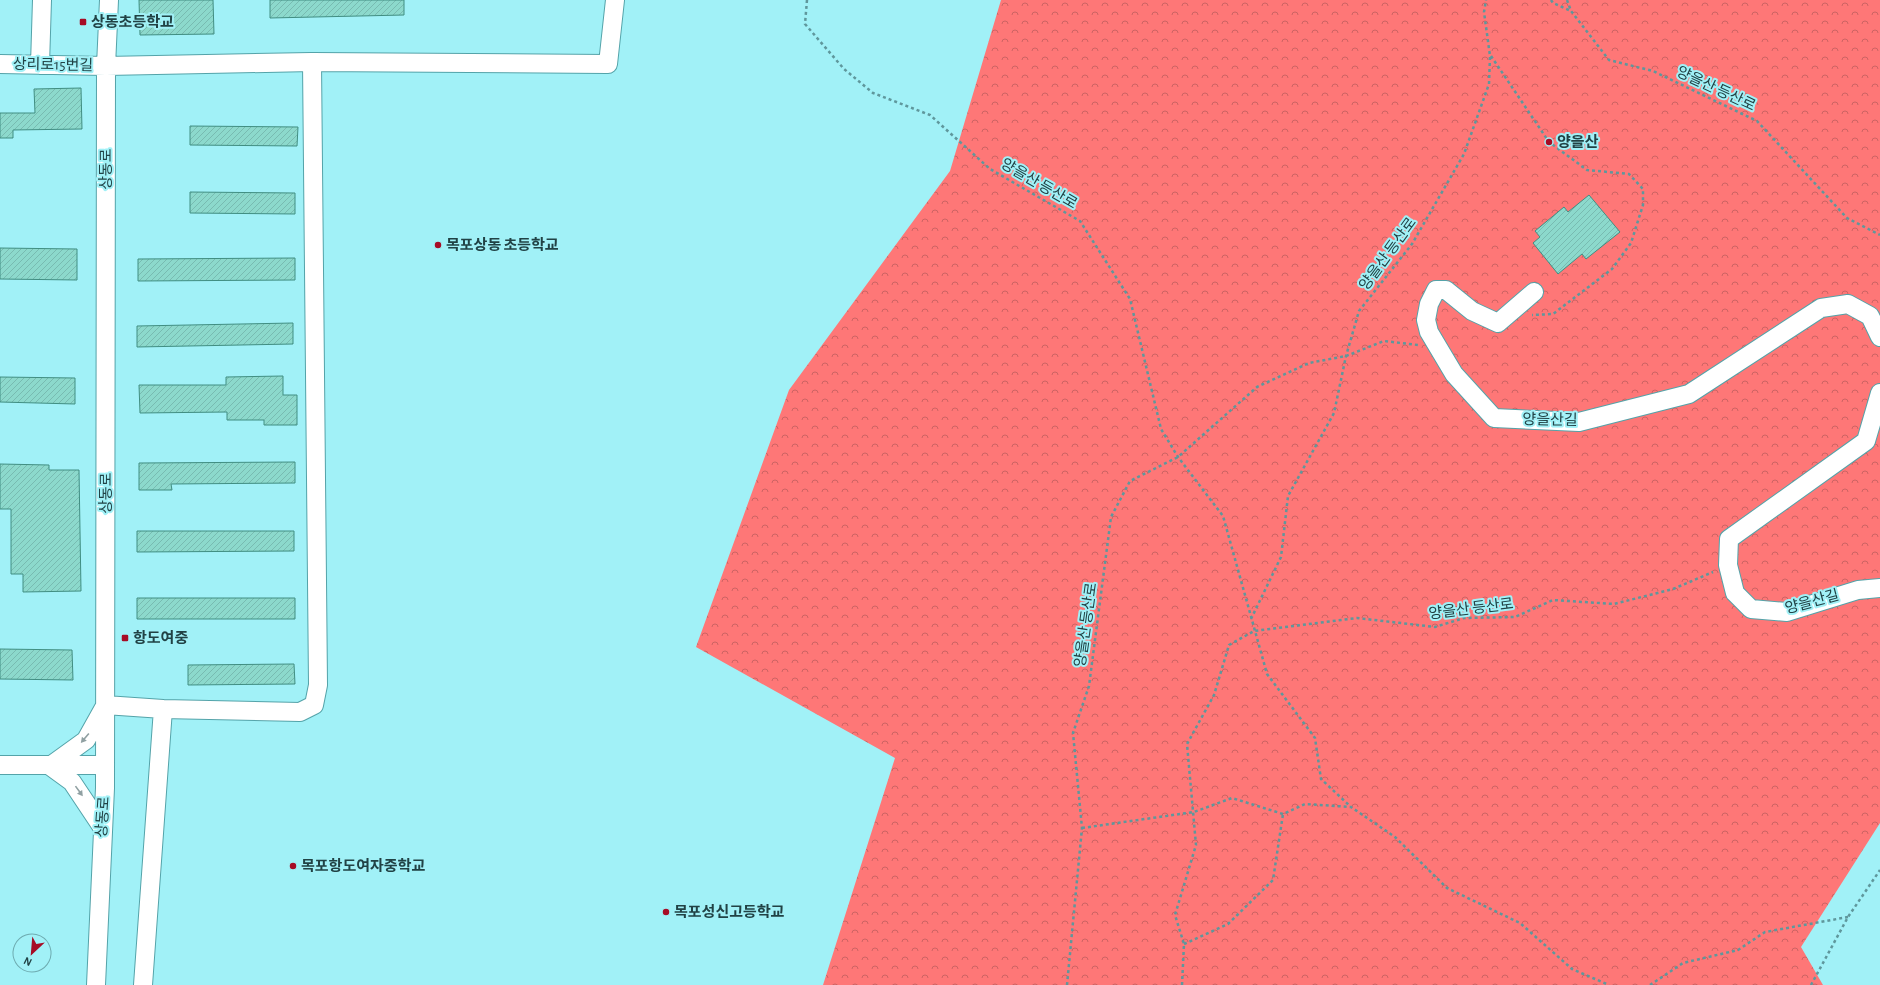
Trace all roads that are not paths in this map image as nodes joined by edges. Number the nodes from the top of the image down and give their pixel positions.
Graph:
1 (42, 0) edge
2 (109, 0) edge
3 (615, 0) edge
4 (312, 62) junction
5 (0, 64) edge
6 (40, 65) junction
7 (106, 66) junction
8 (1534, 292) dead end
9 (1880, 338) edge
10 (1880, 393) edge
11 (1880, 588) edge
12 (106, 705) junction
13 (163, 709) junction
14 (0, 765) edge
15 (105, 765) junction
16 (50, 766) junction
17 (102, 827) junction
18 (96, 985) edge
19 (143, 985) edge

1 - 6 street
2 - 7 street, 상동로
3 - 4 street, 상리로15번길
4 - 7 street, 상리로15번길
4 - 13 street
5 - 6 street, 상리로15번길
6 - 7 street, 상리로15번길
7 - 12 street, 상동로
8 - 9 street, 양을산길
10 - 11 street, 양을산길
12 - 13 street
12 - 15 street, 상동로
12 -> 16 street
13 - 19 street
14 - 16 street
15 - 16 street
15 - 17 street, 상동로
16 -> 17 street
17 - 18 street, 상동로

